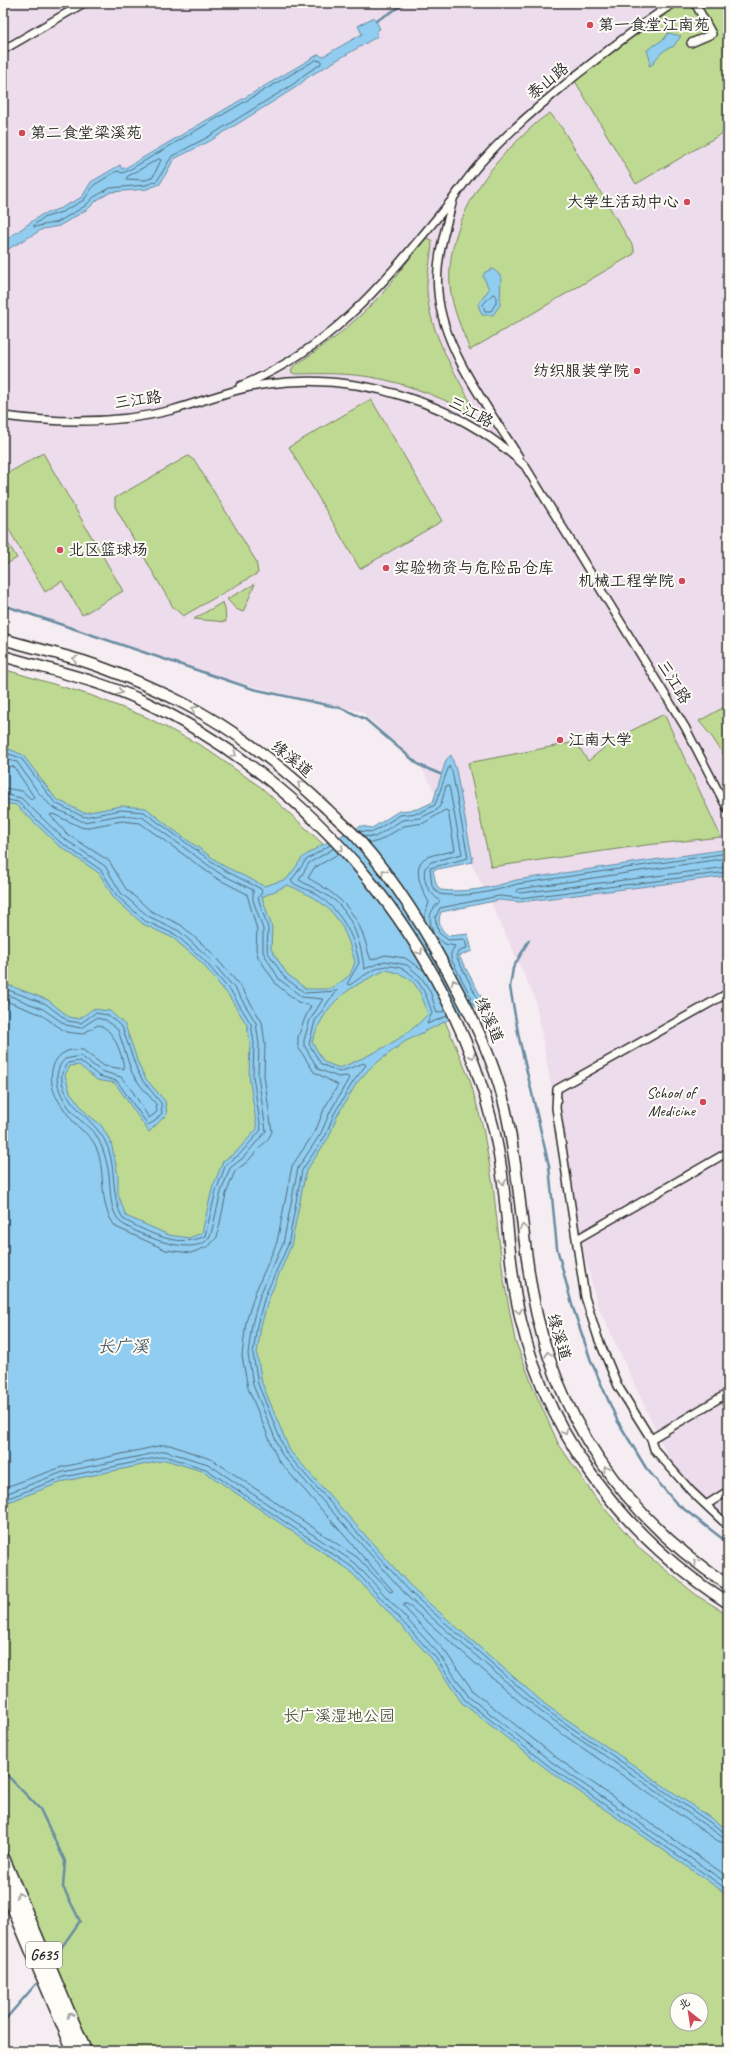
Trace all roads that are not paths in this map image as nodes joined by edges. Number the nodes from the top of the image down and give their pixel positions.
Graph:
1 (84, 3) edge
2 (674, 3) edge
3 (695, 3) edge
4 (691, 44) dead end
5 (3, 50) edge
6 (454, 196) junction
7 (221, 394) junction
8 (3, 416) edge
9 (525, 466) junction
10 (3, 639) edge
11 (3, 656) edge
12 (728, 810) edge
13 (728, 993) edge
14 (728, 1152) edge
15 (577, 1239) junction
16 (726, 1395) edge
17 (728, 1404) edge
18 (651, 1439) junction
19 (728, 1491) edge
20 (706, 1505) junction
21 (728, 1526) edge
22 (728, 1585) edge
23 (728, 1603) edge
24 (3, 1858) edge
25 (3, 1883) edge
26 (74, 2051) edge
27 (85, 2051) edge

1 - 5 street
2 - 6 street, 泰山路
3 - 4 street
6 - 7 street, 泰山路
6 - 9 street
7 - 8 street, 三江路
7 - 9 street, 三江路
9 - 12 street, 三江路
22 -> 10 main road, 缘溪道
11 -> 23 main road, 缘溪道
13 - 15 street
14 - 15 street
15 - 18 street
16 - 17 street
16 - 18 street
18 - 20 street
19 - 20 street
20 - 21 street
27 -> 24 highway, G635
25 - 26 highway, G635

